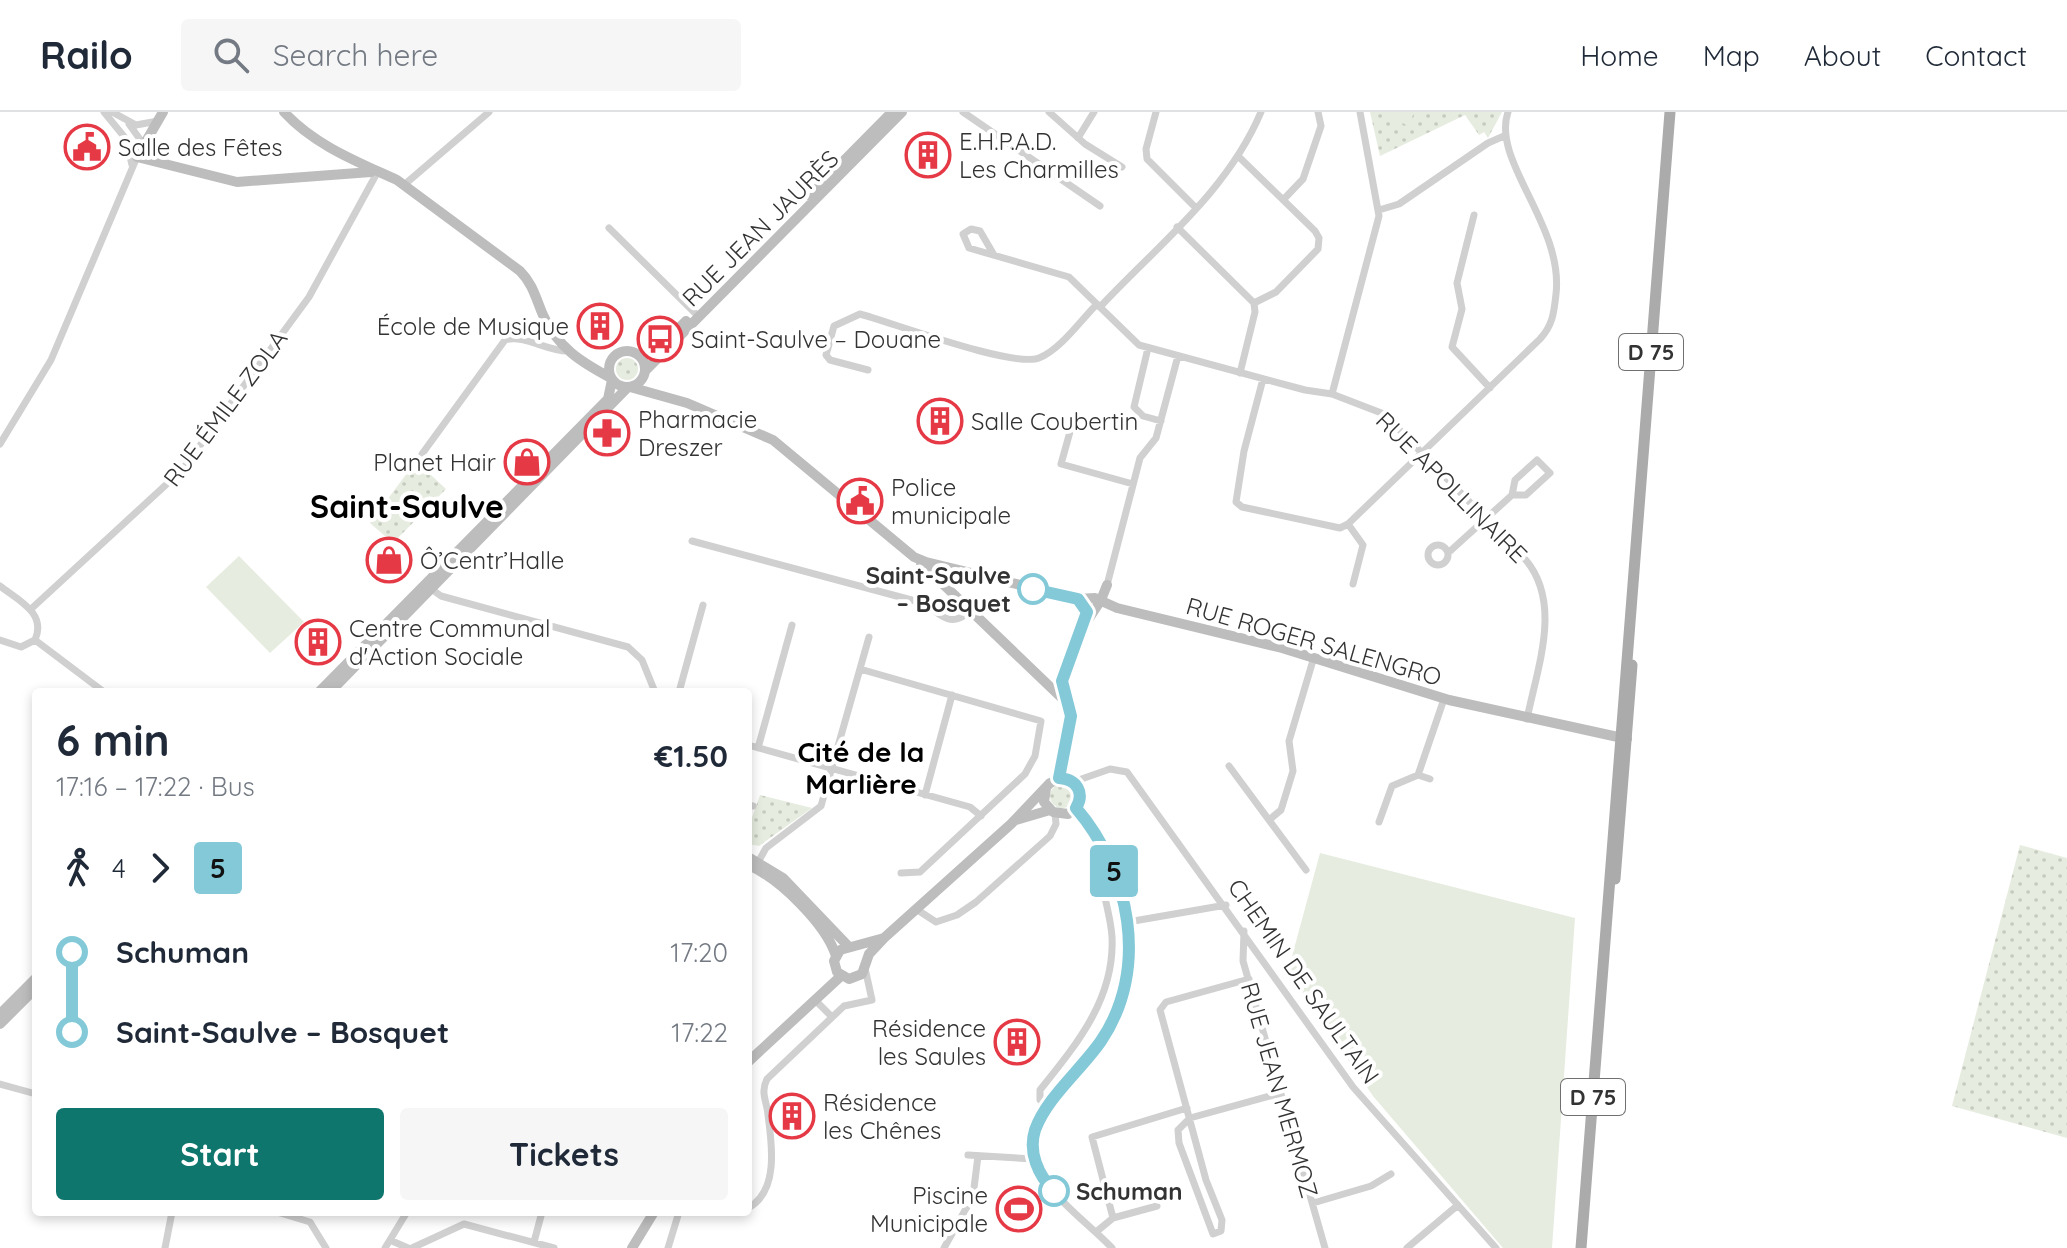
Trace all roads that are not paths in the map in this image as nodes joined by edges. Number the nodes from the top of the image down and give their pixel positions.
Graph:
1 (104, 112) edge
2 (112, 112) edge
3 (284, 112) edge
4 (489, 112) edge
5 (892, 112) edge
6 (902, 112) edge
7 (963, 112) edge
8 (1049, 112) edge
9 (1094, 112) edge
10 (1156, 112) edge
11 (1261, 112) edge
12 (1318, 112) edge
13 (1360, 112) edge
14 (1508, 112) edge
15 (1670, 112) edge
16 (1058, 115) edge
17 (160, 116) edge
18 (128, 122) junction
19 (120, 130) junction
20 (1504, 136) junction
21 (1078, 138) junction
22 (139, 154) junction
23 (1239, 157) junction
24 (1122, 167) dead end
25 (377, 173) junction
26 (404, 185) junction
27 (1283, 200) junction
28 (1100, 206) dead end
29 (1196, 208) junction
30 (1379, 210) junction
31 (1474, 215) dead end
32 (1177, 227) junction
33 (609, 228) dead end
34 (994, 255) junction
35 (1254, 303) junction
36 (1099, 305) junction
37 (697, 315) junction
38 (1148, 348) junction
39 (567, 351) junction
40 (639, 355) junction
41 (1178, 356) junction
42 (612, 359) junction
43 (580, 361) junction
44 (868, 370) dead end
45 (644, 373) junction
46 (1240, 373) junction
47 (611, 379) junction
48 (1263, 379) junction
49 (629, 387) junction
50 (1490, 388) junction
51 (656, 393) junction
52 (1332, 394) junction
53 (1073, 421) dead end
54 (1161, 421) junction
55 (0, 444) edge
56 (1423, 453) junction
57 (422, 454) dead end
58 (1133, 484) junction
59 (1512, 495) junction
60 (1486, 520) junction
61 (1348, 524) junction
62 (692, 541) dead end
63 (1448, 553) dead end
64 (914, 557) junction
65 (949, 569) junction
66 (941, 581) junction
67 (1353, 584) dead end
68 (1107, 585) junction
69 (0, 586) edge
70 (428, 586) junction
71 (1083, 598) junction
72 (1101, 600) junction
73 (703, 605) dead end
74 (31, 609) junction
75 (970, 612) junction
76 (1085, 624) junction
77 (792, 625) dead end
78 (869, 637) dead end
79 (0, 640) edge
80 (35, 640) junction
81 (1314, 657) junction
82 (860, 669) junction
83 (1062, 681) junction
84 (1047, 684) junction
85 (99, 688) edge
86 (323, 688) edge
87 (334, 688) edge
88 (653, 688) edge
89 (680, 688) edge
90 (952, 695) junction
91 (1444, 699) junction
92 (1067, 703) junction
93 (1527, 719) junction
94 (1624, 738) junction
95 (752, 746) edge
96 (758, 748) junction
97 (1229, 766) dead end
98 (832, 768) junction
99 (1418, 775) junction
100 (1059, 778) junction
101 (1430, 779) dead end
102 (1073, 782) junction
103 (1046, 788) junction
104 (925, 795) junction
105 (1076, 808) junction
106 (1052, 812) junction
107 (981, 816) junction
108 (1269, 820) junction
109 (1379, 822) dead end
110 (1011, 824) junction
111 (752, 863) edge
112 (1306, 870) dead end
113 (1115, 872) junction
114 (901, 873) dead end
115 (1226, 905) junction
116 (916, 909) junction
117 (1128, 922) junction
118 (1244, 931) junction
119 (884, 938) junction
120 (852, 947) junction
121 (836, 956) junction
122 (866, 965) junction
123 (841, 976) junction
124 (1249, 979) junction
125 (31, 994) edge
126 (1102, 996) junction
127 (815, 1000) junction
128 (1119, 1002) junction
129 (0, 1014) edge
130 (831, 1016) junction
131 (0, 1024) edge
132 (752, 1058) edge
133 (0, 1084) edge
134 (32, 1093) edge
135 (1281, 1093) junction
136 (1049, 1107) junction
137 (1187, 1108) junction
138 (1190, 1118) junction
139 (968, 1155) dead end
140 (978, 1156) junction
141 (1034, 1159) junction
142 (1391, 1174) dead end
143 (1313, 1203) junction
144 (752, 1205) edge
145 (1458, 1205) junction
146 (1157, 1206) dead end
147 (171, 1216) edge
148 (290, 1216) edge
149 (405, 1216) edge
150 (541, 1216) edge
151 (652, 1216) edge
152 (678, 1216) edge
153 (1113, 1218) junction
154 (1096, 1232) junction
155 (392, 1241) junction
156 (534, 1242) junction
157 (165, 1248) edge
158 (326, 1248) edge
159 (385, 1248) edge
160 (410, 1248) edge
161 (554, 1248) edge
162 (632, 1248) edge
163 (668, 1248) edge
164 (944, 1248) edge
165 (1112, 1248) edge
166 (1325, 1248) edge
167 (1407, 1248) edge
168 (1496, 1248) edge
169 (1581, 1248) edge

1 - 19 street
2 - 18 street
3 - 25 street
4 - 26 street
5 - 37 street, RUE JEAN JAURÈS
6 - 37 street, RUE JEAN JAURÈS
7 - 28 street
8 - 16 street
9 - 21 street
10 - 29 street
11 - 23 street
12 - 27 street
13 - 30 street
14 - 20 street
15 - 94 main road, D 75
16 - 21 street
17 - 18 street
17 - 22 street
18 - 22 street
19 - 22 street
19 - 22 street
20 - 30 street
20 - 50 street
21 - 24 street
22 - 25 street
22 - 55 street
23 - 27 street
23 - 29 street
25 - 26 street
25 - 74 street, RUE ÉMILE ZOLA
26 - 39 street
27 - 35 street
29 - 32 street
30 - 52 street
31 - 50 street
32 - 35 street
32 - 36 street
33 - 37 street
34 - 34 street
34 - 36 street, RUE APOLLINAIRE
35 - 46 street
36 - 38 street, RUE APOLLINAIRE
36 - 44 street
37 - 40 street, RUE JEAN JAURÈS
37 - 45 street, RUE JEAN JAURÈS
38 - 41 street, RUE APOLLINAIRE
38 - 54 street
39 - 43 street
39 - 57 street
40 - 42 street
40 - 45 street
41 - 46 street, RUE APOLLINAIRE
41 - 54 street
42 - 43 street
42 - 47 street
43 - 47 street
45 - 49 street
45 - 51 street
46 - 48 street, RUE APOLLINAIRE
47 - 49 street
47 - 70 street
48 - 52 street, RUE APOLLINAIRE
48 - 61 street
49 - 51 street
49 - 70 street
50 - 56 street
51 - 64 street
52 - 56 street, RUE APOLLINAIRE
53 - 58 street
54 - 58 street
56 - 60 street, RUE APOLLINAIRE
56 - 61 street
58 - 68 street
59 - 59 street
59 - 60 street
60 - 63 street
60 - 93 street, RUE APOLLINAIRE
61 - 67 street
62 - 75 street
64 - 65 street
64 - 66 street
65 - 66 street
65 - 71 street
66 - 75 street
68 - 71 street
68 - 72 street
69 - 74 street
70 - 86 street
70 - 87 street
70 - 88 street
71 - 72 street, RUE ROGER SALENGRO
71 - 76 street
72 - 76 street
72 - 81 street, RUE ROGER SALENGRO
73 - 89 street
74 - 80 street
75 - 84 street
76 - 83 street
77 - 96 street
78 - 82 street
79 - 80 street
80 - 85 street
81 - 91 street, RUE ROGER SALENGRO
81 - 108 street
82 - 90 street
82 - 98 street
83 - 84 street
83 - 92 street
84 - 92 street
90 - 104 street
90 - 107 street
91 - 93 street, RUE ROGER SALENGRO
91 - 99 street
92 - 100 street
93 - 94 street, RUE ROGER SALENGRO
94 - 169 main road, D 75
95 - 96 street
96 - 98 street
97 - 108 street
98 - 104 street
98 - 111 street
99 - 101 street
99 - 109 street
100 - 102 street
100 - 103 street
102 - 105 street
102 - 115 street, CHEMIN DE SAULTAIN
103 - 106 street
103 - 110 street
104 - 107 street
105 - 106 street
105 - 113 street
106 - 110 street
106 - 116 street
107 - 114 street
108 - 112 street
110 - 116 street
111 - 120 street
111 - 121 street
113 - 117 street
113 - 126 street
115 - 117 street
115 - 118 street, CHEMIN DE SAULTAIN
116 - 119 street
117 - 128 street
118 - 124 street, RUE JEAN MERMOZ
118 - 145 street, CHEMIN DE SAULTAIN
119 - 120 street
119 - 122 street
120 - 121 street
120 - 122 street
121 - 123 street
122 - 123 street
122 - 130 street
123 - 127 street
124 - 135 street, RUE JEAN MERMOZ
124 - 137 street
125 - 129 street
125 - 131 street
126 - 128 street
126 - 136 street
127 - 130 street
127 - 132 street
128 - 136 street
130 - 144 street
133 - 134 street
135 - 138 street
135 - 143 street, RUE JEAN MERMOZ
136 - 141 street
137 - 138 street
137 - 153 street
138 - 138 street
139 - 140 street
140 - 141 street
140 - 164 street
141 - 154 street
142 - 143 street
143 - 166 street, RUE JEAN MERMOZ
145 - 167 street
145 - 168 street, CHEMIN DE SAULTAIN
146 - 153 street
147 - 157 street
148 - 158 street
149 - 155 street
150 - 156 street
151 - 162 street
152 - 163 street
153 - 154 street
154 - 165 street
155 - 159 street
155 - 160 street
156 - 160 street
156 - 161 street

